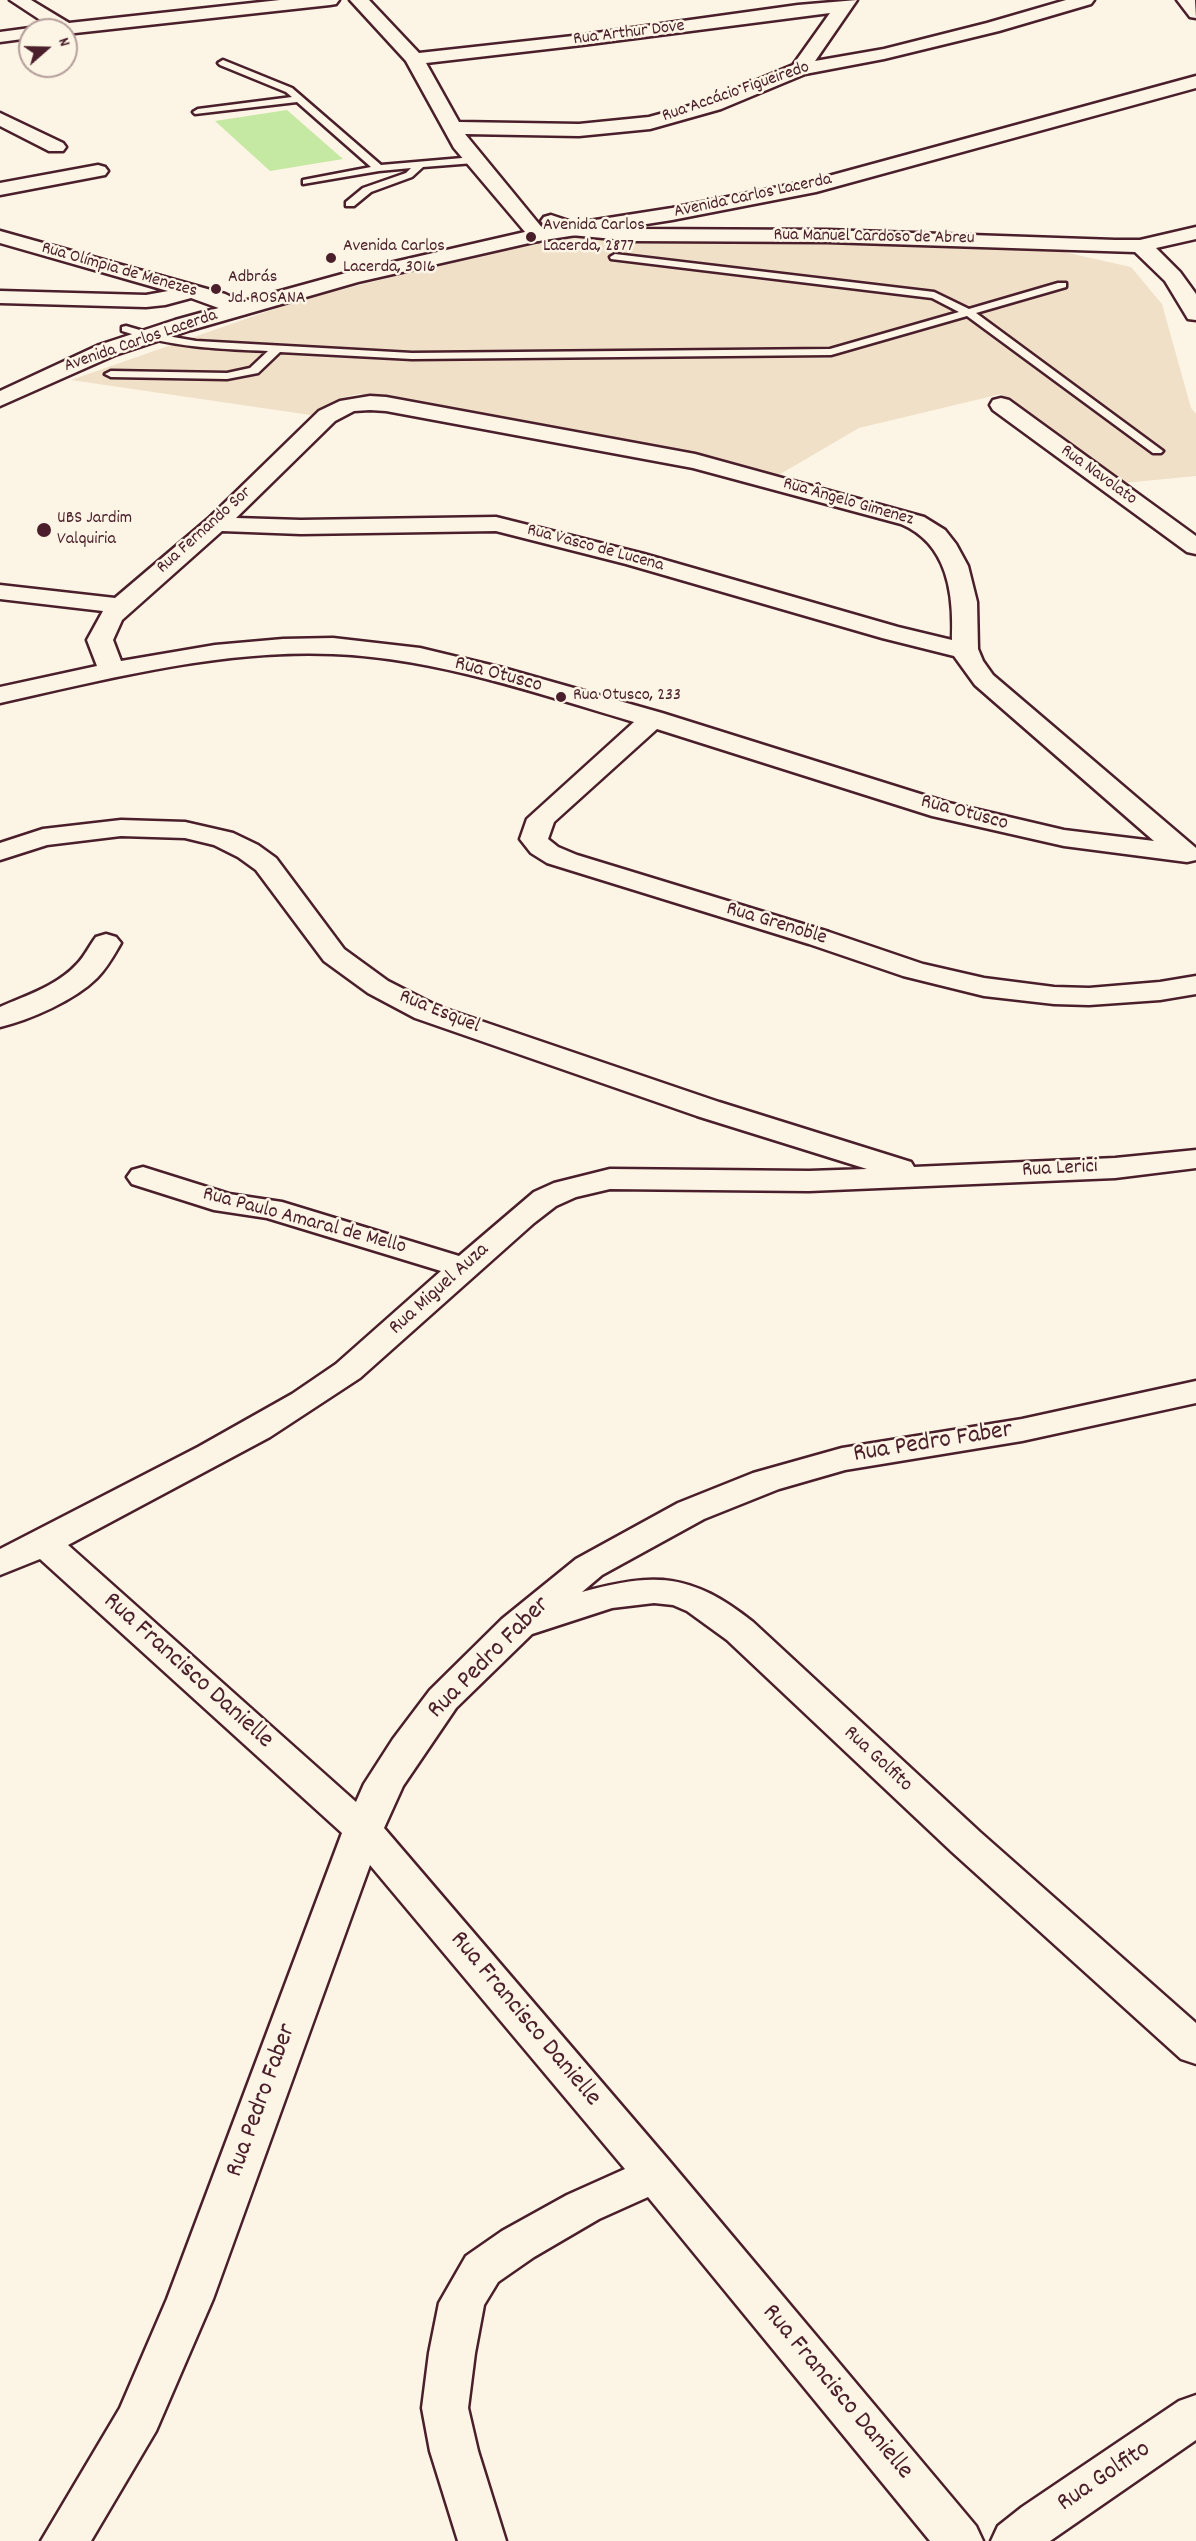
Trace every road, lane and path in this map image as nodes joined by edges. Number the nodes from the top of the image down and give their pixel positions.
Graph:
1 (19, 0) edge
2 (330, 0) edge
3 (359, 0) edge
4 (1085, 0) edge
5 (1186, 0) edge
6 (846, 3) edge
7 (1196, 13) edge
8 (43, 18) edge
9 (78, 27) edge
10 (18, 35) edge
11 (0, 37) edge
12 (414, 59) junction
13 (223, 63) dead end
14 (800, 69) junction
15 (1196, 71) edge
16 (1196, 82) edge
17 (300, 99) junction
18 (198, 112) dead end
19 (0, 119) edge
20 (452, 128) junction
21 (56, 147) dead end
22 (474, 160) junction
23 (419, 166) junction
24 (379, 168) junction
25 (98, 171) dead end
26 (307, 182) dead end
27 (0, 189) edge
28 (350, 204) dead end
29 (539, 227) junction
30 (571, 230) junction
31 (1196, 233) edge
32 (0, 237) edge
33 (1140, 246) junction
34 (615, 257) dead end
35 (1062, 285) dead end
36 (189, 291) junction
37 (0, 297) edge
38 (217, 299) junction
39 (238, 309) junction
40 (968, 312) junction
41 (1196, 314) edge
42 (126, 329) junction
43 (148, 336) junction
44 (276, 350) junction
45 (111, 375) dead end
46 (0, 383) edge
47 (0, 399) edge
48 (1001, 405) dead end
49 (342, 407) joint
50 (1157, 451) dead end
51 (1196, 520) edge
52 (216, 524) junction
53 (1164, 524) junction
54 (1196, 547) edge
55 (0, 592) edge
56 (122, 606) junction
57 (963, 650) junction
58 (112, 669) junction
59 (0, 695) edge
60 (653, 719) junction
61 (0, 852) edge
62 (1190, 854) edge
63 (106, 943) dead end
64 (1196, 985) edge
65 (0, 1018) edge
66 (1196, 1158) edge
67 (924, 1176) junction
68 (143, 1177) dead end
69 (465, 1268) junction
70 (1196, 1392) edge
71 (44, 1543) junction
72 (0, 1563) edge
73 (515, 1629) junction
74 (363, 1830) junction
75 (1196, 2048) edge
76 (655, 2175) junction
77 (1196, 2415) edge
78 (66, 2541) edge
79 (482, 2541) edge
80 (959, 2541) edge
81 (1015, 2541) edge

1 - 8 street
2 - 9 street
3 - 12 street
4 - 14 street, Rua Accácio Figueiredo
5 - 7 street
6 - 12 street, Rua Arthur Dove
6 - 14 street
10 - 11 street
12 - 20 street
13 - 17 lane
14 - 20 street, Rua Accácio Figueiredo
15 - 29 street, Avenida Carlos Lacerda
16 - 30 street, Avenida Carlos Lacerda
17 - 18 lane
17 - 24 lane
19 - 21 street
20 - 22 street
22 - 23 lane
22 - 29 street
23 - 24 lane
23 - 28 lane
24 - 26 lane
25 - 27 street
29 - 30 street, Rua Manuel Cardoso de Abreu
29 - 38 street, Avenida Carlos Lacerda
29 - 39 street, Avenida Carlos Lacerda
30 - 33 street, Rua Manuel Cardoso de Abreu
31 - 33 street, Rua Manuel Cardoso de Abreu
32 - 36 street, Rua Olímpia de Menezes
33 - 41 street
34 - 40 lane
35 - 40 lane
36 - 37 street
36 - 38 street, Rua Olímpia de Menezes
38 - 39 street, Rua Olímpia de Menezes
38 - 42 street, Avenida Carlos Lacerda
39 - 43 street, Avenida Carlos Lacerda
40 - 44 lane
40 - 50 lane
42 - 43 lane
42 - 46 street, Avenida Carlos Lacerda
43 - 44 lane
43 - 47 street, Avenida Carlos Lacerda
44 - 45 lane
48 - 53 street, Rua Navolato
49 - 52 street, Rua Fernando Sor
49 - 57 street, Rua Ângelo Gimenez
51 - 53 street
52 - 56 street, Rua Fernando Sor
52 - 57 street, Rua Vasco de Lucena
53 - 54 street, Rua Navolato
55 - 56 street
56 - 58 street, Rua Fernando Sor
57 - 62 street
58 - 59 street, Rua Otusco
58 - 60 street, Rua Otusco
60 - 62 street, Rua Otusco
60 - 64 street, Rua Grenoble
61 - 67 street, Rua Esquel
63 - 65 street
66 - 67 street, Rua Lerici
67 - 69 street, Rua Miguel Auza
68 - 69 street, Rua Paulo Amaral de Mello
69 - 71 street, Rua Miguel Auza
70 - 73 street, Rua Pedro Faber
71 - 72 street, Rua Miguel Auza
71 - 74 street, Rua Francisco Danielle
73 - 74 street, Rua Pedro Faber
73 - 75 street, Rua Golfito
74 - 76 street, Rua Francisco Danielle
74 - 78 street, Rua Pedro Faber
76 - 79 street
76 - 80 street, Rua Francisco Danielle
77 - 81 street, Rua Golfito

